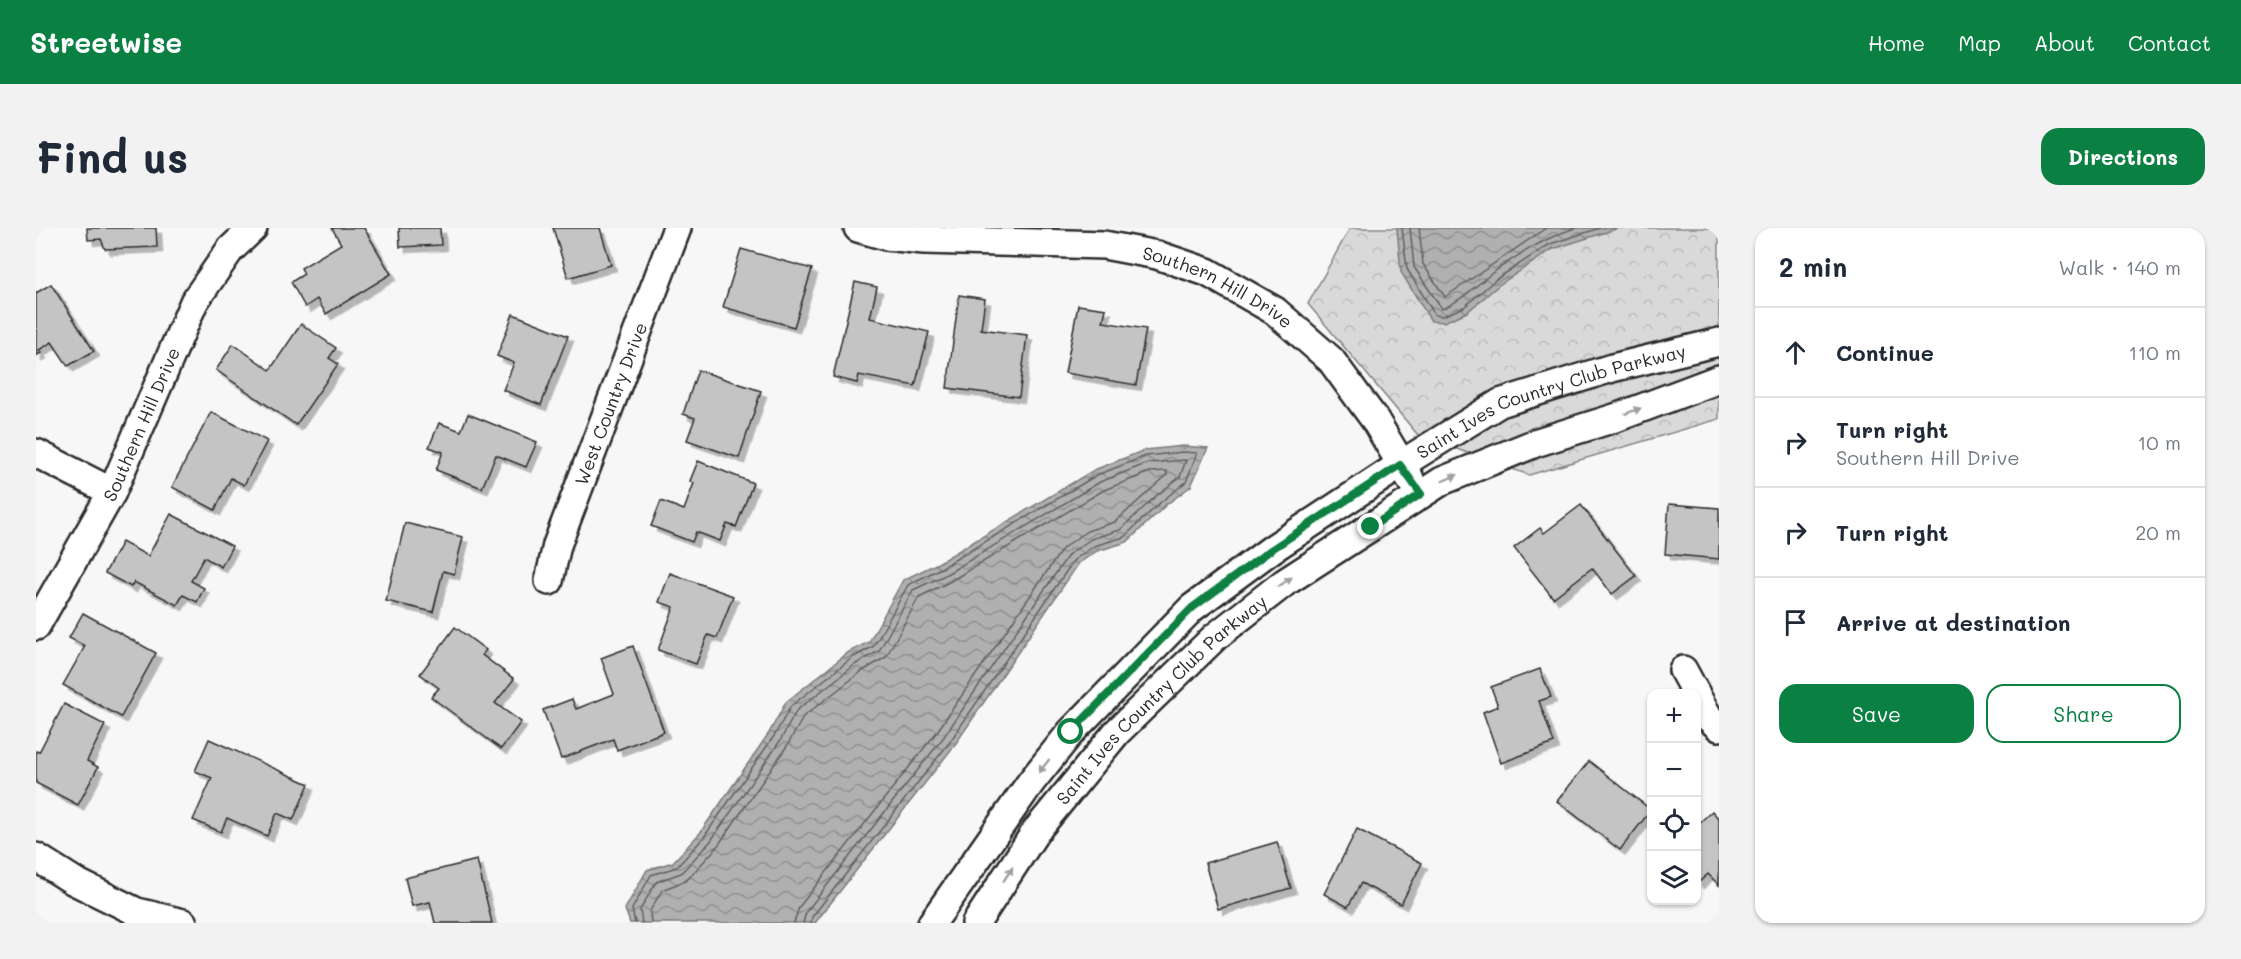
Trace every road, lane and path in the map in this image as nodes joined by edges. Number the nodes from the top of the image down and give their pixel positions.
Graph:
1 (253, 228) edge
2 (677, 228) edge
3 (858, 228) edge
4 (1719, 342) edge
5 (1719, 379) edge
6 (36, 453) edge
7 (1400, 465) junction
8 (112, 492) junction
9 (1421, 494) junction
10 (549, 581) dead end
11 (36, 626) edge
12 (1683, 670) dead end
13 (1693, 689) edge
14 (1701, 703) edge
15 (1719, 727) edge
16 (36, 857) edge
17 (183, 923) edge
18 (932, 923) edge
19 (976, 923) edge

1 - 8 street, Southern Hill Drive
2 - 10 street, West Country Drive
3 - 7 street, Southern Hill Drive
4 - 7 street, Saint Ives Country Club Parkway
9 -> 5 street, Saint Ives Country Club Parkway
6 - 8 street
7 - 9 street, Southern Hill Drive
7 -> 18 street, Saint Ives Country Club Parkway
8 - 11 street, Southern Hill Drive
19 -> 9 street, Saint Ives Country Club Parkway
12 - 13 street
14 - 15 street
16 - 17 street

